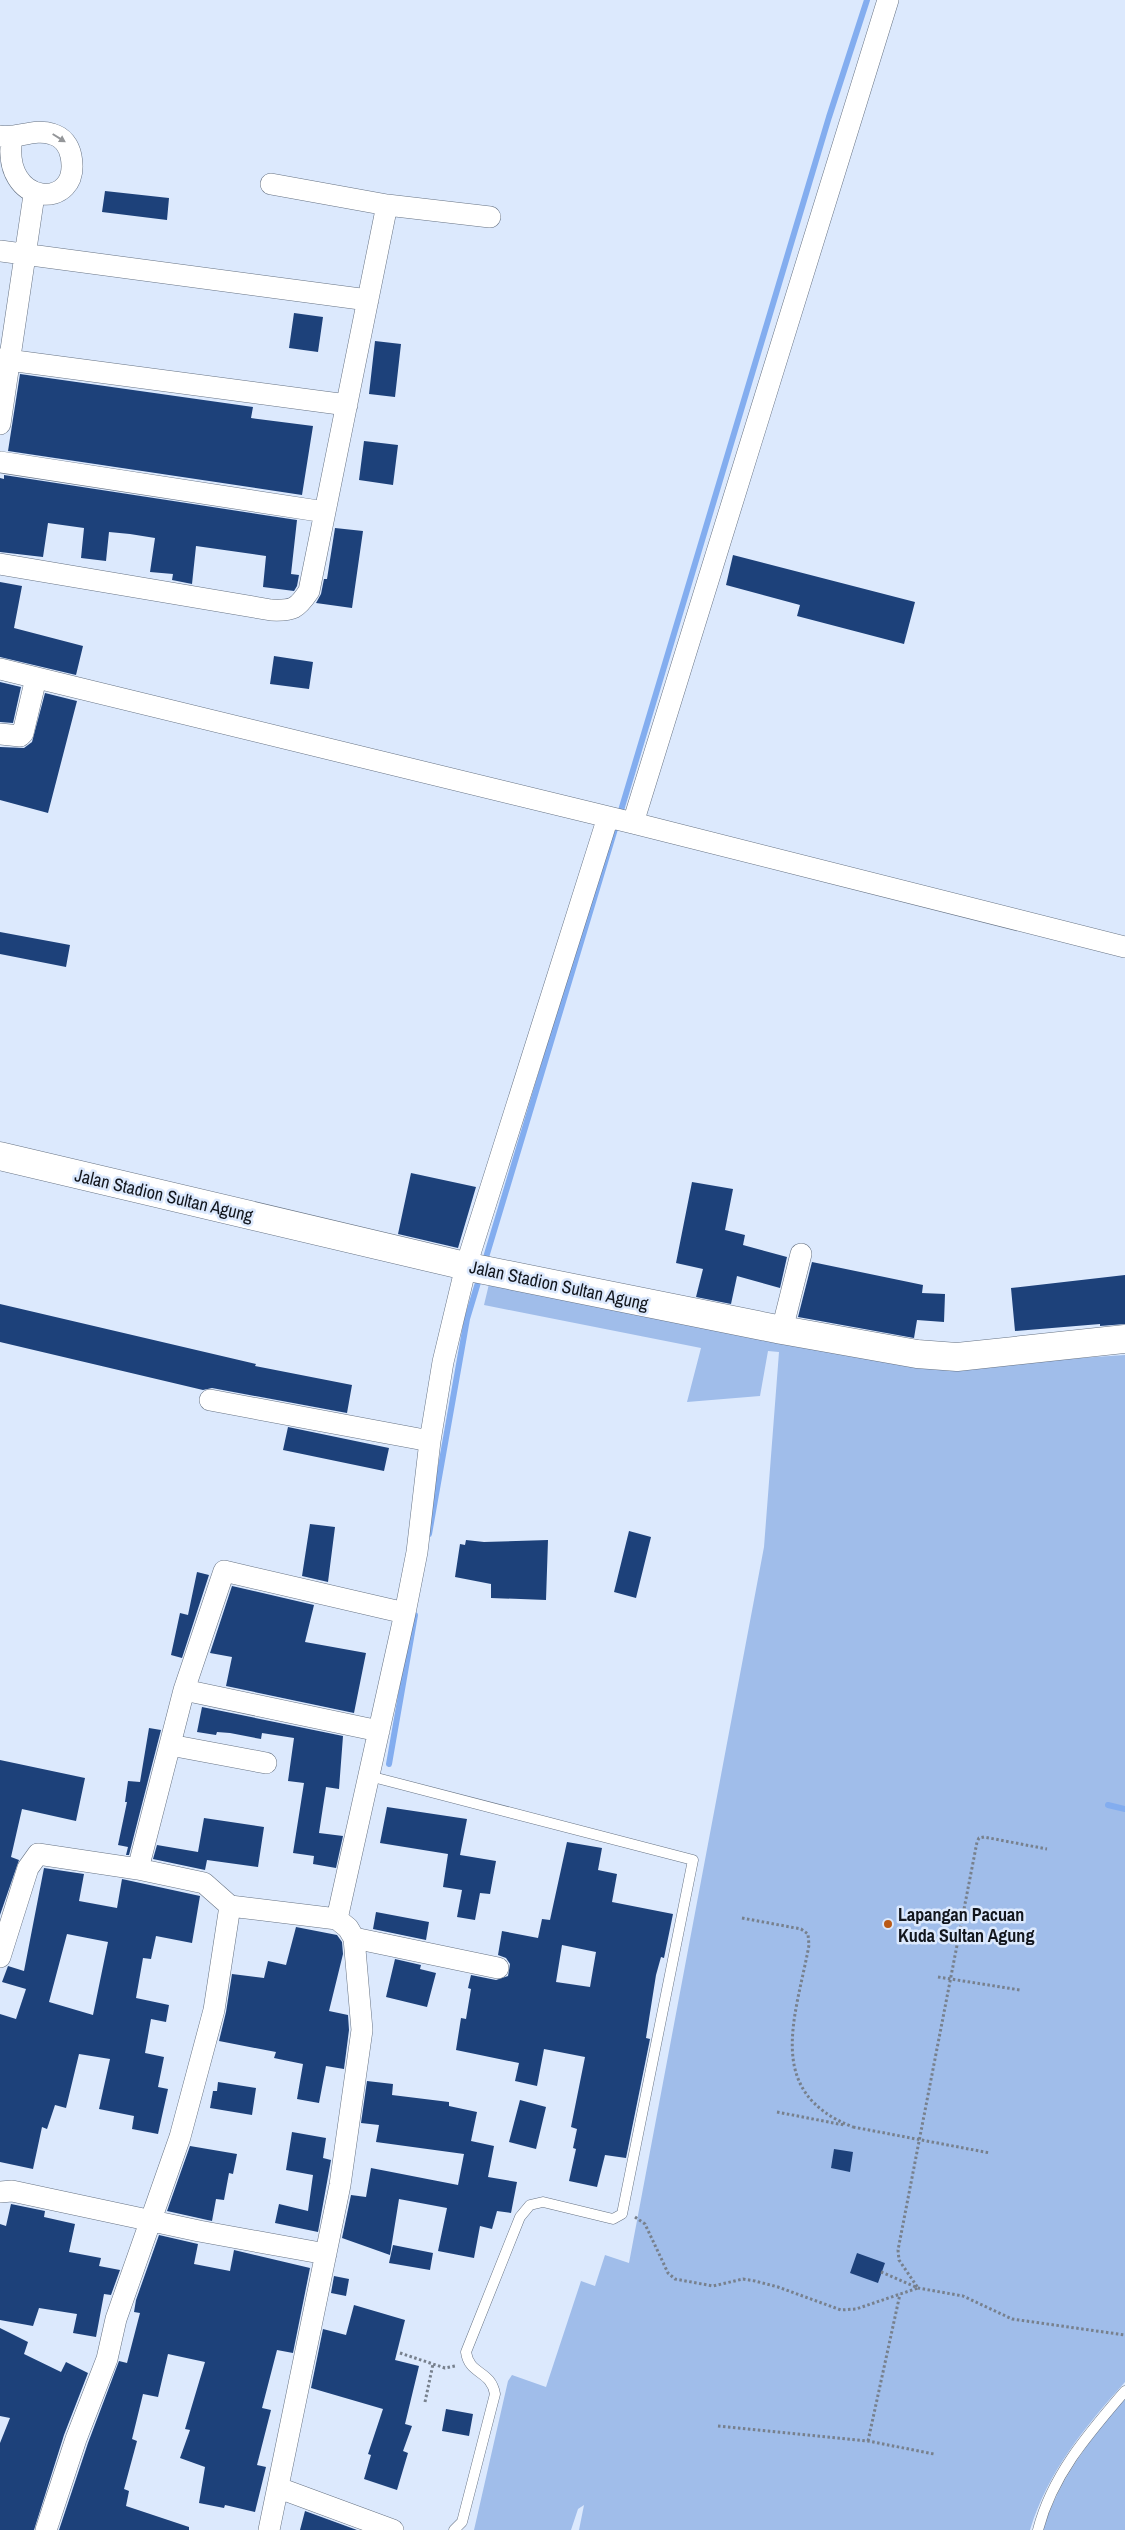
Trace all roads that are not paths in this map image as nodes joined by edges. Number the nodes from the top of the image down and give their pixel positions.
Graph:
1 (888, 0) edge
2 (6, 137) edge
3 (271, 184) dead end
4 (34, 195) junction
5 (387, 205) junction
6 (490, 218) dead end
7 (0, 252) edge
8 (26, 256) junction
9 (368, 300) junction
10 (6, 360) edge
11 (347, 405) junction
12 (0, 424) edge
13 (0, 462) edge
14 (325, 512) junction
15 (0, 564) edge
16 (0, 669) edge
17 (36, 678) junction
18 (0, 734) edge
19 (620, 820) junction
20 (1125, 947) edge
21 (0, 1156) edge
22 (801, 1254) dead end
23 (477, 1268) junction
24 (782, 1330) junction
25 (1125, 1338) edge
26 (210, 1400) dead end
27 (430, 1441) junction
28 (405, 1613) junction
29 (184, 1690) junction
30 (379, 1731) junction
31 (170, 1745) junction
32 (266, 1763) dead end
33 (369, 1776) junction
34 (138, 1869) junction
35 (230, 1906) junction
36 (337, 1919) junction
37 (354, 1938) junction
38 (0, 1957) edge
39 (498, 1968) dead end
40 (0, 2192) edge
41 (150, 2221) junction
42 (326, 2254) junction
43 (1125, 2391) edge
44 (279, 2488) junction
45 (46, 2530) edge
46 (269, 2530) edge
47 (393, 2530) edge
48 (454, 2530) edge
49 (1038, 2530) edge

1 - 19 street
2 - 4 street
2 -> 4 street
3 - 5 street
4 - 8 street
5 - 6 street
5 - 9 street
7 - 8 street
8 - 9 street
8 - 10 street
9 - 11 street
10 - 11 street
10 - 12 street
11 - 14 street
13 - 14 street
14 - 15 street
16 - 17 street
17 - 18 street
17 - 19 street
19 - 20 street
19 - 23 street
21 - 23 main road, Jalan Stadion Sultan Agung
22 - 24 street
23 - 24 main road, Jalan Stadion Sultan Agung
23 - 27 street
24 - 25 main road, Jalan Stadion Sultan Agung
26 - 27 street
27 - 28 street
28 - 29 street
28 - 30 street
29 - 30 street
29 - 31 street
30 - 33 street
31 - 32 street
31 - 34 street
33 - 36 street
33 - 48 lane
34 - 35 street
34 - 38 street
35 - 36 street
35 - 41 street
36 - 37 street
37 - 39 street
37 - 42 street
40 - 41 street
41 - 42 street
41 - 45 street
42 - 44 street
43 - 49 lane
44 - 46 street
44 - 47 street

